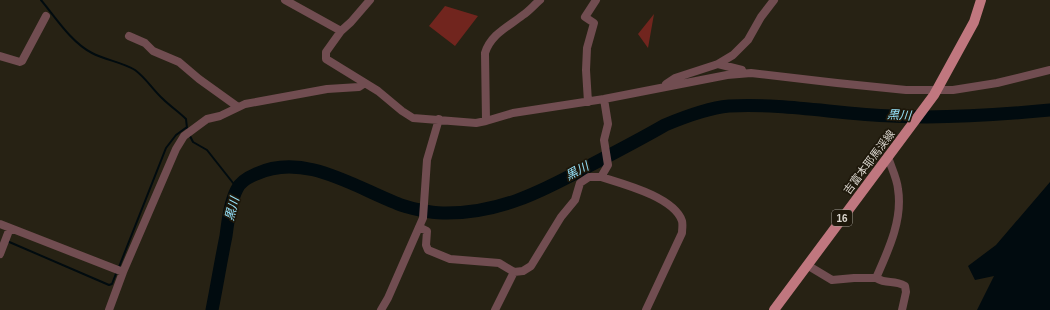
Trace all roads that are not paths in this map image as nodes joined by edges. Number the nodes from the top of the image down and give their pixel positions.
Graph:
1 (285, 0) edge
2 (370, 0) edge
3 (540, 0) edge
4 (596, 0) edge
5 (774, 0) edge
6 (981, 0) edge
7 (46, 16) dead end
8 (341, 31) junction
9 (129, 36) dead end
10 (0, 56) edge
11 (718, 64) junction
12 (1050, 70) edge
13 (743, 74) junction
14 (365, 83) junction
15 (665, 86) junction
16 (935, 92) junction
17 (604, 99) junction
18 (588, 102) junction
19 (238, 107) junction
20 (439, 119) junction
21 (486, 121) junction
22 (888, 157) junction
23 (601, 177) junction
24 (0, 224) edge
25 (419, 227) junction
26 (10, 228) junction
27 (0, 254) edge
28 (807, 265) junction
29 (123, 272) junction
30 (514, 272) junction
31 (876, 278) junction
32 (109, 310) edge
33 (381, 310) edge
34 (495, 310) edge
35 (646, 310) edge
36 (774, 310) edge
37 (902, 310) edge

1 - 8 street
2 - 8 street
3 - 21 street
4 - 18 street
5 - 11 street
6 - 16 main road, 吉富本耶馬渓線 / 16
7 - 10 street
8 - 14 street
9 - 19 street
11 - 13 street
11 - 15 street
12 - 16 street
13 - 15 street
13 - 16 street
14 - 19 street
14 - 20 street
15 - 17 street
16 - 22 main road, 吉富本耶馬渓線 / 16
17 - 18 street
17 - 23 street
18 - 21 street
19 - 29 street
20 - 21 street
20 - 25 street
22 - 28 main road, 吉富本耶馬渓線 / 16
22 - 31 street
23 - 30 street
23 - 35 street
24 - 26 street
25 - 30 street
25 - 33 street
26 - 27 street
26 - 29 street
28 - 31 street
28 - 36 main road, 吉富本耶馬渓線 / 16
29 - 32 street
30 - 34 street
31 - 37 street

